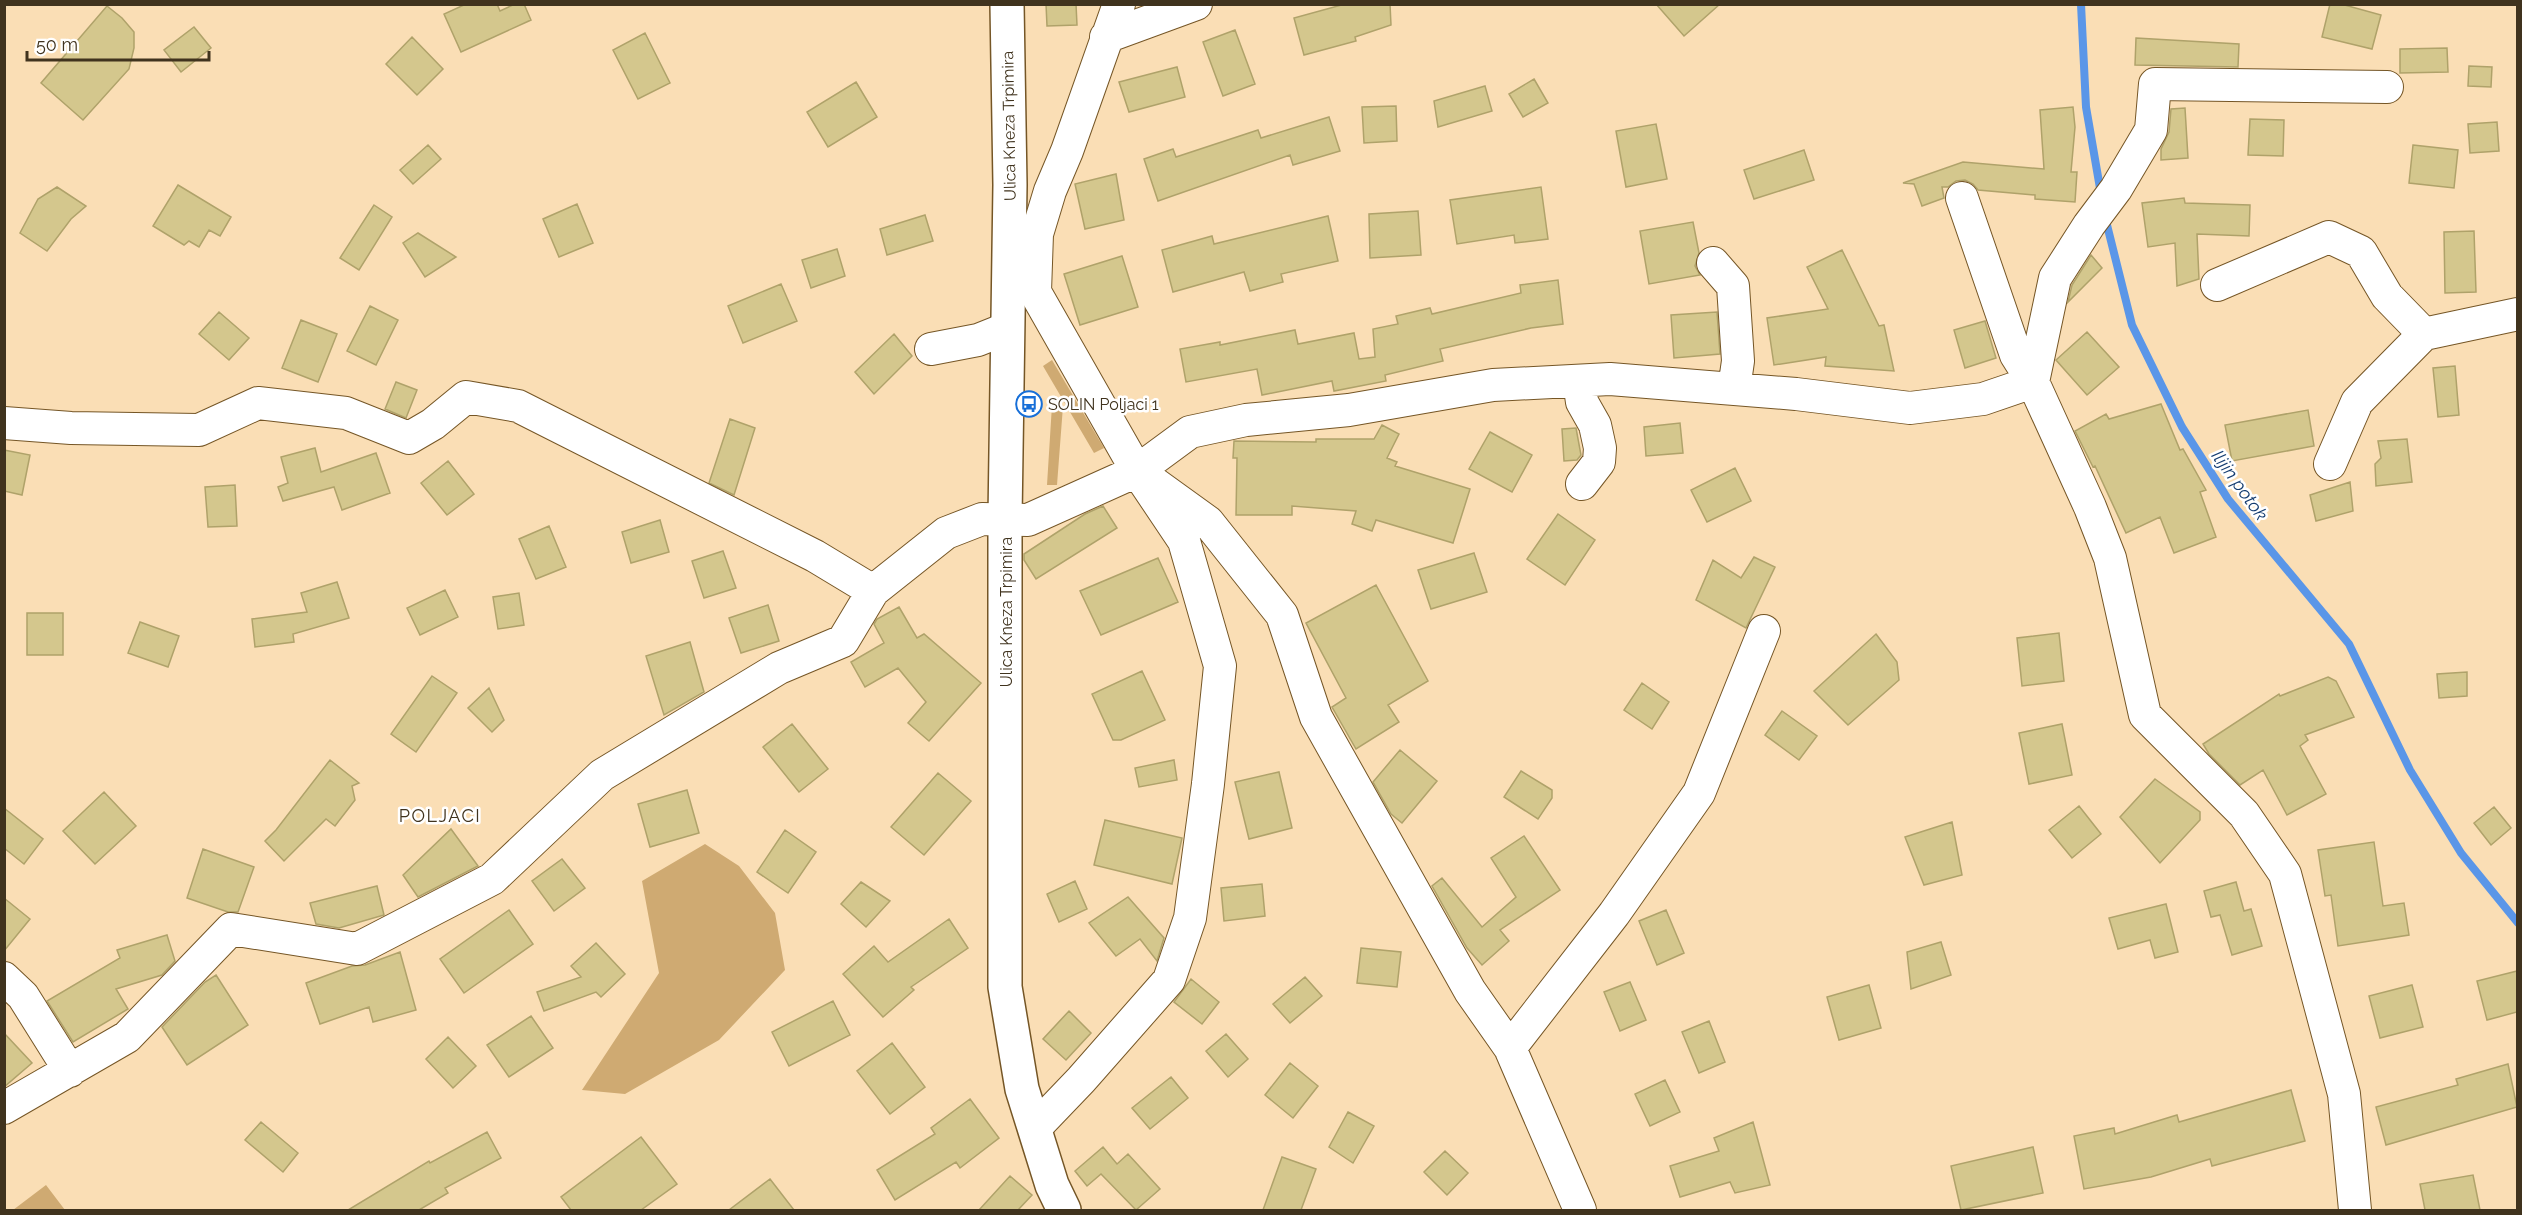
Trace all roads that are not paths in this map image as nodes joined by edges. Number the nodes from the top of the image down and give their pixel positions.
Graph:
1 (1007, 4) edge
2 (1119, 4) edge
3 (1196, 4) edge
4 (1106, 37) junction
5 (2387, 87) dead end
6 (1962, 198) dead end
7 (1713, 263) dead end
8 (2217, 285) dead end
9 (2517, 314) edge
10 (1008, 328) junction
11 (2424, 334) junction
12 (931, 349) dead end
13 (1579, 381) junction
14 (2033, 382) junction
15 (1734, 389) junction
16 (4, 423) edge
17 (2330, 464) dead end
18 (1137, 471) junction
19 (1582, 484) dead end
20 (1005, 518) junction
21 (873, 591) junction
22 (1764, 631) dead end
23 (4, 978) edge
24 (1510, 1048) junction
25 (70, 1071) junction
26 (4, 1108) edge
27 (1035, 1128) junction
28 (1064, 1210) edge
29 (1580, 1210) edge
30 (2355, 1210) edge

1 - 10 main road, Ulica Kneza Trpimira
2 - 4 street
3 - 4 street
4 - 18 street
5 - 14 street
6 - 14 street
7 - 15 street
8 - 11 street
9 - 11 street
10 - 12 street
10 - 20 main road, Ulica Kneza Trpimira
11 - 17 street
13 - 15 street
13 - 18 street
13 - 19 street
14 - 15 street
14 - 30 street
16 - 21 street
18 - 20 street
18 - 24 street
18 - 27 street
20 - 21 street
20 - 27 main road, Ulica Kneza Trpimira
21 - 25 street
22 - 24 street
23 - 25 street
24 - 29 street
25 - 26 street
27 - 28 main road, Ulica Kneza Trpimira

